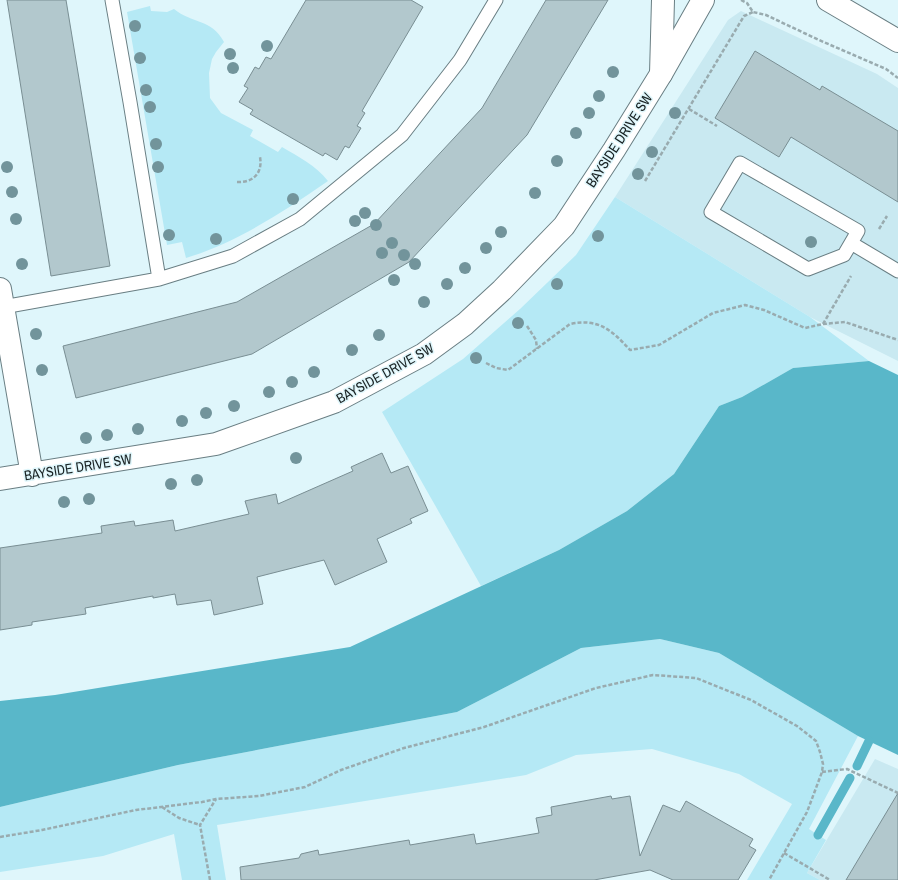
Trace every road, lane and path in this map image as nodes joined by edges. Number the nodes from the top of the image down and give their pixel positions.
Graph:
1 (112, 0) edge
2 (496, 0) edge
3 (663, 0) edge
4 (703, 0) edge
5 (741, 0) edge
6 (748, 0) edge
7 (828, 0) edge
8 (746, 3) junction
9 (753, 12) junction
10 (879, 30) junction
11 (898, 41) edge
12 (898, 45) edge
13 (661, 74) junction
14 (898, 78) edge
15 (689, 109) junction
16 (717, 126) dead end
17 (260, 157) dead end
18 (645, 181) dead end
19 (237, 182) dead end
20 (851, 243) junction
21 (898, 271) edge
22 (159, 279) junction
23 (2, 298) edge
24 (527, 326) dead end
25 (898, 340) edge
26 (537, 349) junction
27 (486, 363) dead end
28 (32, 474) junction
29 (0, 479) edge
30 (822, 772) junction
31 (898, 793) edge
32 (216, 799) junction
33 (162, 807) junction
34 (200, 825) junction
35 (0, 837) edge
36 (784, 853) junction
37 (210, 880) edge
38 (769, 880) edge
39 (830, 880) edge

1 - 22 lane
2 - 22 lane
3 - 13 street
4 - 13 street, BAYSIDE DRIVE SW
5 - 8 path
6 - 8 path
7 - 10 street
8 - 9 path
9 - 14 path
9 - 15 path
10 - 11 street
10 - 12 lane
13 - 28 street, BAYSIDE DRIVE SW
15 - 16 path
15 - 18 path
17 - 19 path
20 - 20 lane
20 - 21 lane
22 - 23 lane
23 - 28 street
24 - 26 path
25 - 26 path
26 - 27 path
28 - 29 street, BAYSIDE DRIVE SW
30 - 31 path
30 - 32 path
30 - 36 path
32 - 33 path
32 - 34 path
33 - 34 path
33 - 35 path
34 - 37 path
36 - 38 path
36 - 39 path

